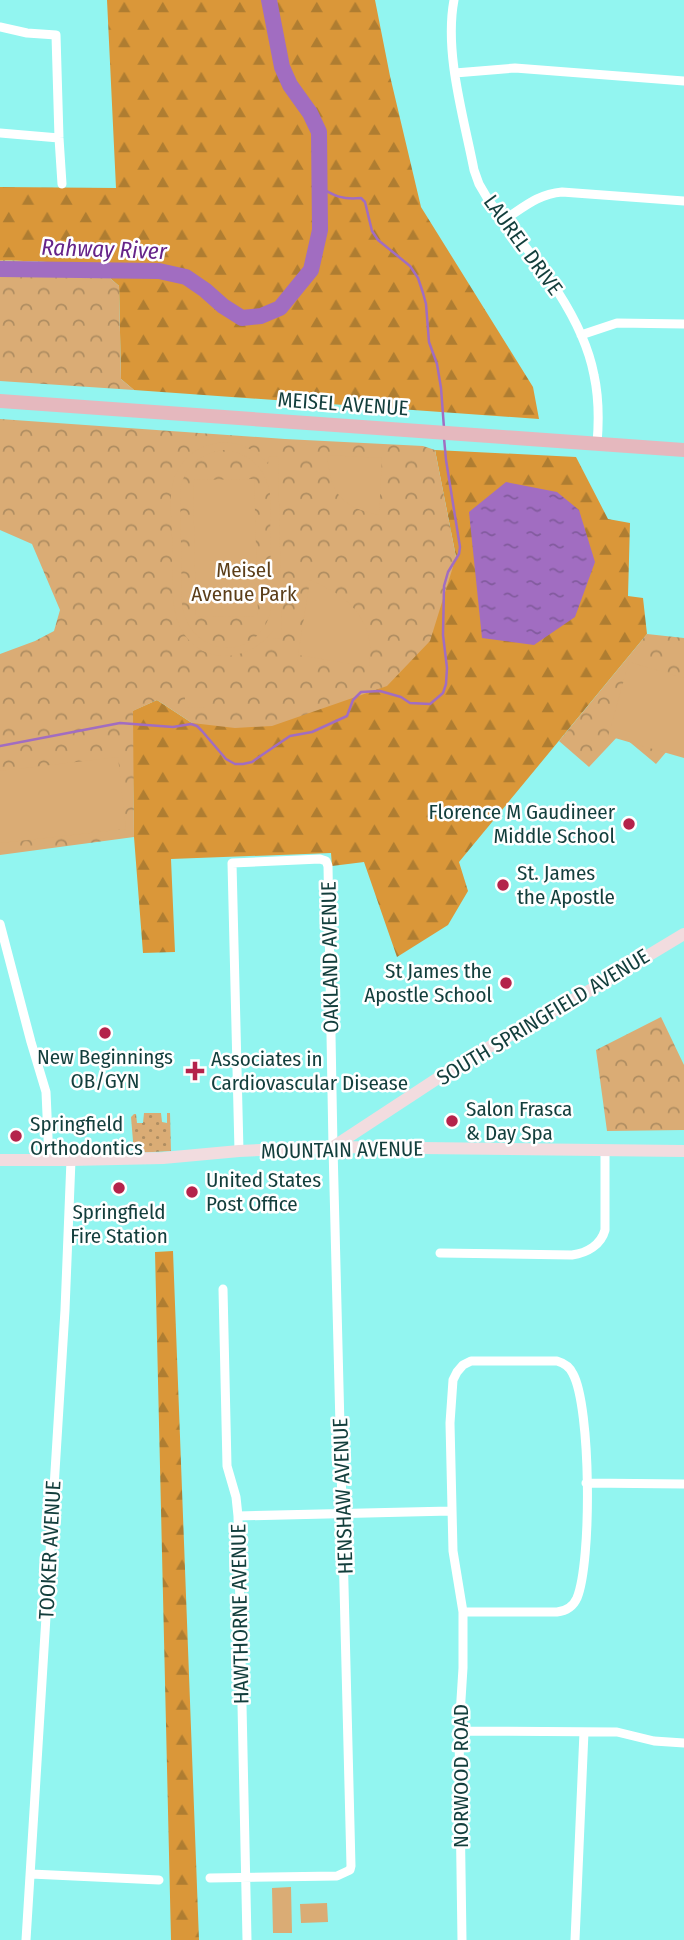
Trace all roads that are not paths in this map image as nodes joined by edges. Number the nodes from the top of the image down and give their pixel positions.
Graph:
1 (454, 0) edge
2 (0, 27) edge
3 (455, 73) junction
4 (684, 81) edge
5 (0, 133) edge
6 (59, 138) junction
7 (62, 184) dead end
8 (684, 201) edge
9 (504, 220) junction
10 (684, 324) edge
11 (581, 335) junction
12 (0, 401) edge
13 (597, 444) junction
14 (684, 450) edge
15 (0, 924) edge
16 (684, 934) edge
17 (333, 1147) junction
18 (605, 1151) junction
19 (684, 1151) edge
20 (239, 1152) junction
21 (0, 1160) edge
22 (48, 1160) junction
23 (71, 1160) junction
24 (440, 1253) dead end
25 (223, 1289) dead end
26 (586, 1483) junction
27 (684, 1484) edge
28 (451, 1511) junction
29 (343, 1513) junction
30 (238, 1516) junction
31 (463, 1612) junction
32 (458, 1731) junction
33 (584, 1732) junction
34 (684, 1743) edge
35 (30, 1874) junction
36 (246, 1877) junction
37 (210, 1878) dead end
38 (159, 1880) dead end
39 (26, 1940) edge
40 (247, 1940) edge
41 (462, 1940) edge
42 (575, 1940) edge

1 - 3 street, LAUREL DRIVE
2 - 6 street
3 - 4 street
3 - 9 street, LAUREL DRIVE
5 - 6 street
6 - 7 street
8 - 9 street
9 - 11 street, LAUREL DRIVE
10 - 11 street
11 - 13 street, LAUREL DRIVE
12 - 13 main road, MEISEL AVENUE
13 - 14 main road, MEISEL AVENUE
15 - 22 street
16 - 17 street, SOUTH SPRINGFIELD AVENUE
17 - 18 street, MOUNTAIN AVENUE
17 - 20 street, MOUNTAIN AVENUE
17 - 20 street, OAKLAND AVENUE
17 - 29 street, HENSHAW AVENUE
18 - 19 street, MOUNTAIN AVENUE
18 - 24 street
20 - 23 street, MOUNTAIN AVENUE
21 - 22 street, MOUNTAIN AVENUE
22 - 23 street, MOUNTAIN AVENUE
23 - 35 street, TOOKER AVENUE
25 - 30 street, HAWTHORNE AVENUE
26 - 27 street
26 - 28 street, NORWOOD ROAD
26 - 31 street, NORWOOD ROAD
28 - 29 street
28 - 31 street, NORWOOD ROAD
29 - 30 street
29 - 36 street, HENSHAW AVENUE
30 - 36 street, HAWTHORNE AVENUE
31 - 32 street, NORWOOD ROAD
32 - 33 street
32 - 41 street, NORWOOD ROAD
33 - 34 street
33 - 42 street
35 - 38 street
35 - 39 street, TOOKER AVENUE
36 - 37 street
36 - 40 street, HAWTHORNE AVENUE

